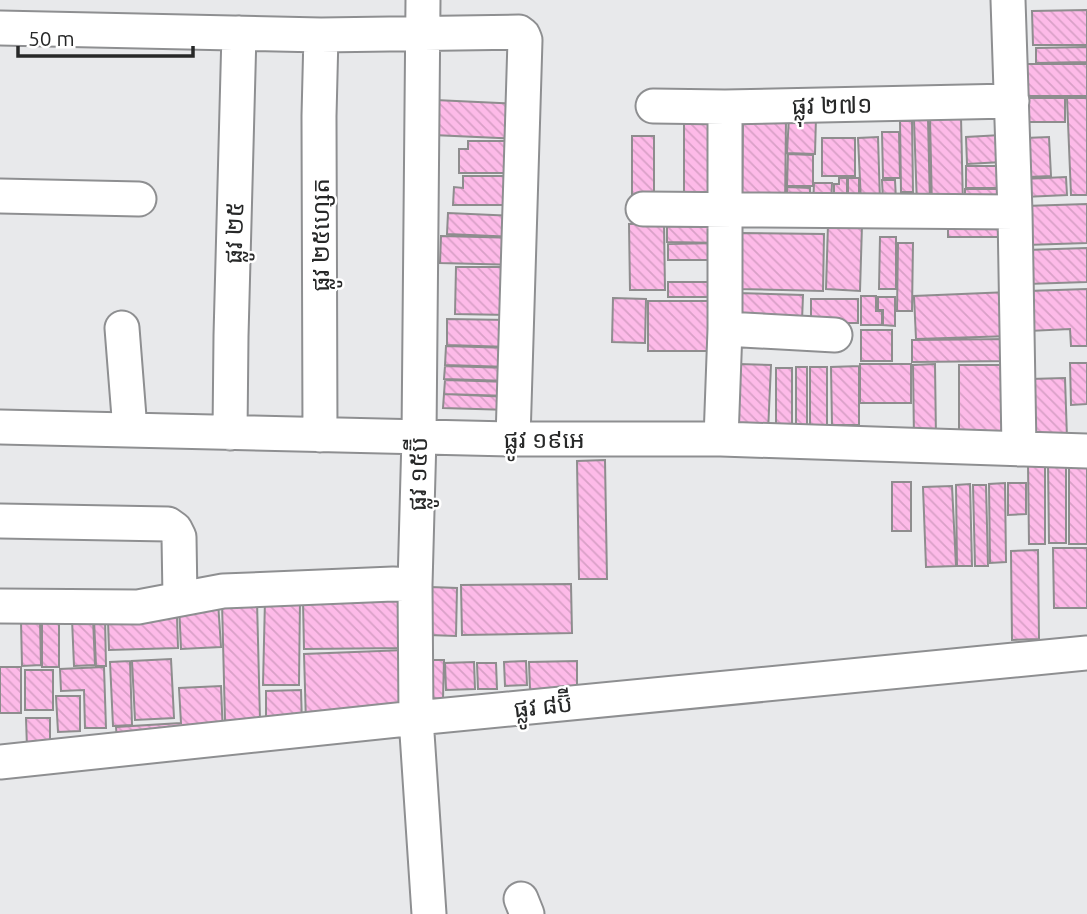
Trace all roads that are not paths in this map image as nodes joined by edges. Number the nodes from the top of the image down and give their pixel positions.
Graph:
1 (423, 0) edge
2 (1008, 0) edge
3 (0, 28) edge
4 (239, 33) junction
5 (422, 33) junction
6 (321, 35) junction
7 (1012, 102) junction
8 (653, 106) dead end
9 (725, 107) junction
10 (0, 197) edge
11 (139, 199) dead end
12 (643, 209) dead end
13 (724, 210) junction
14 (1015, 212) junction
15 (122, 328) dead end
16 (725, 329) junction
17 (835, 335) dead end
18 (0, 427) edge
19 (130, 430) junction
20 (230, 433) junction
21 (320, 435) junction
22 (419, 437) junction
23 (513, 439) junction
24 (721, 439) junction
25 (1019, 449) junction
26 (1087, 452) edge
27 (0, 521) edge
28 (415, 585) junction
29 (180, 598) junction
30 (0, 606) edge
31 (1087, 653) edge
32 (416, 718) junction
33 (0, 761) edge
34 (429, 914) edge

1 - 5 street, ផ្លូវ ១៥ប៊ី
2 - 7 street
3 - 4 street
4 - 6 street
4 - 20 street, ផ្លូវ ២៥
5 - 6 street
5 - 22 street, ផ្លូវ ១៥ប៊ី
5 - 23 street
6 - 21 street, ផ្លូវ ២៥ហ្សេត
7 - 9 street, ផ្លុវ ២៧១
7 - 14 street
8 - 9 street, ផ្លុវ ២៧១
9 - 13 street
10 - 11 street
12 - 13 street
13 - 14 street
13 - 16 street
14 - 25 street
15 - 19 street
16 - 17 street
16 - 24 street
18 - 19 street, ផ្លូវ ១៩អេ
19 - 20 street, ផ្លូវ ១៩អេ
20 - 21 street, ផ្លូវ ១៩អេ
21 - 22 street, ផ្លូវ ១៩អេ
22 - 23 street, ផ្លូវ ១៩អេ
22 - 28 street, ផ្លូវ ១៥ប៊ី
23 - 24 street, ផ្លូវ ១៩អេ
24 - 25 street, ផ្លូវ ១៩អេ
25 - 26 street, ផ្លូវ ១៩អេ
27 - 29 street
28 - 29 street
28 - 32 street, ផ្លូវ ១៥ប៊ី
29 - 30 street
31 - 32 street, ផ្លូវ ៨ប៊ី
32 - 33 street, ផ្លូវ ៨ប៊ី
32 - 34 street, ផ្លូវ ១៥ប៊ី

